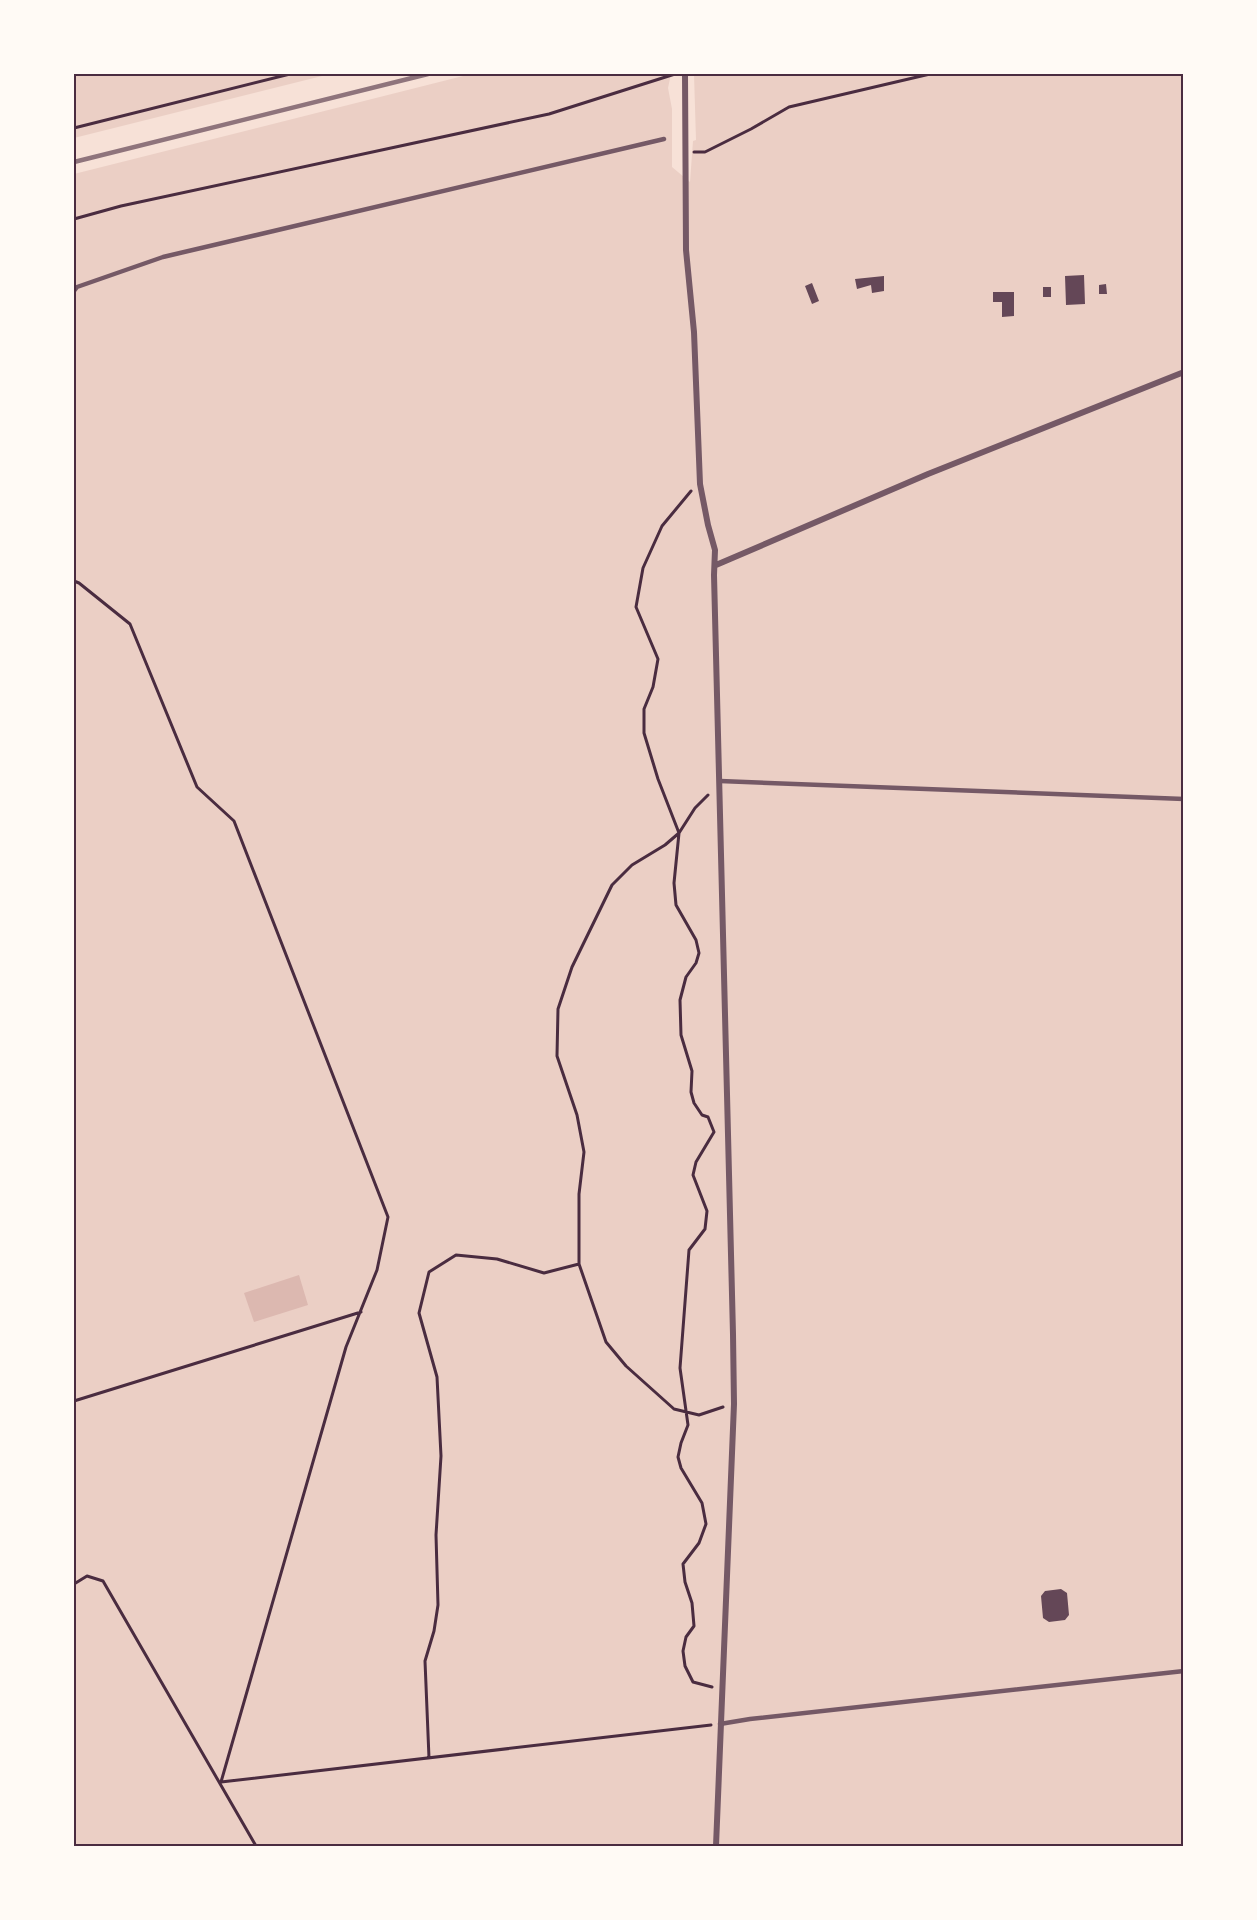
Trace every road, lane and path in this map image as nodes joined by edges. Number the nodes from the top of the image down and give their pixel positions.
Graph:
1 (290, 74) edge
2 (676, 74) edge
3 (685, 74) edge
4 (930, 74) edge
5 (74, 128) edge
6 (664, 139) dead end
7 (686, 152) junction
8 (74, 219) edge
9 (74, 291) edge
10 (1184, 372) edge
11 (700, 484) junction
12 (716, 565) junction
13 (74, 580) edge
14 (720, 782) junction
15 (1184, 799) edge
16 (679, 833) junction
17 (579, 1264) junction
18 (361, 1312) junction
19 (74, 1401) edge
20 (734, 1404) junction
21 (686, 1412) junction
22 (74, 1584) edge
23 (1184, 1671) edge
24 (722, 1696) junction
25 (720, 1724) junction
26 (429, 1758) junction
27 (221, 1782) junction
28 (256, 1846) edge
29 (716, 1846) edge

1 - 5 path
2 - 8 path
3 - 7 street
4 - 7 path
6 - 9 lane
7 - 11 street
10 - 12 street
11 - 12 street
11 - 16 path
12 - 14 street
13 - 18 path
14 - 15 lane
14 - 16 path
14 - 20 street
16 - 17 path
16 - 21 path
17 - 21 path
17 - 26 path
18 - 19 path
18 - 27 path
20 - 21 path
20 - 24 street
21 - 24 path
22 - 27 path
23 - 25 lane
24 - 25 street
25 - 26 path
25 - 29 street
26 - 27 path
27 - 28 path

